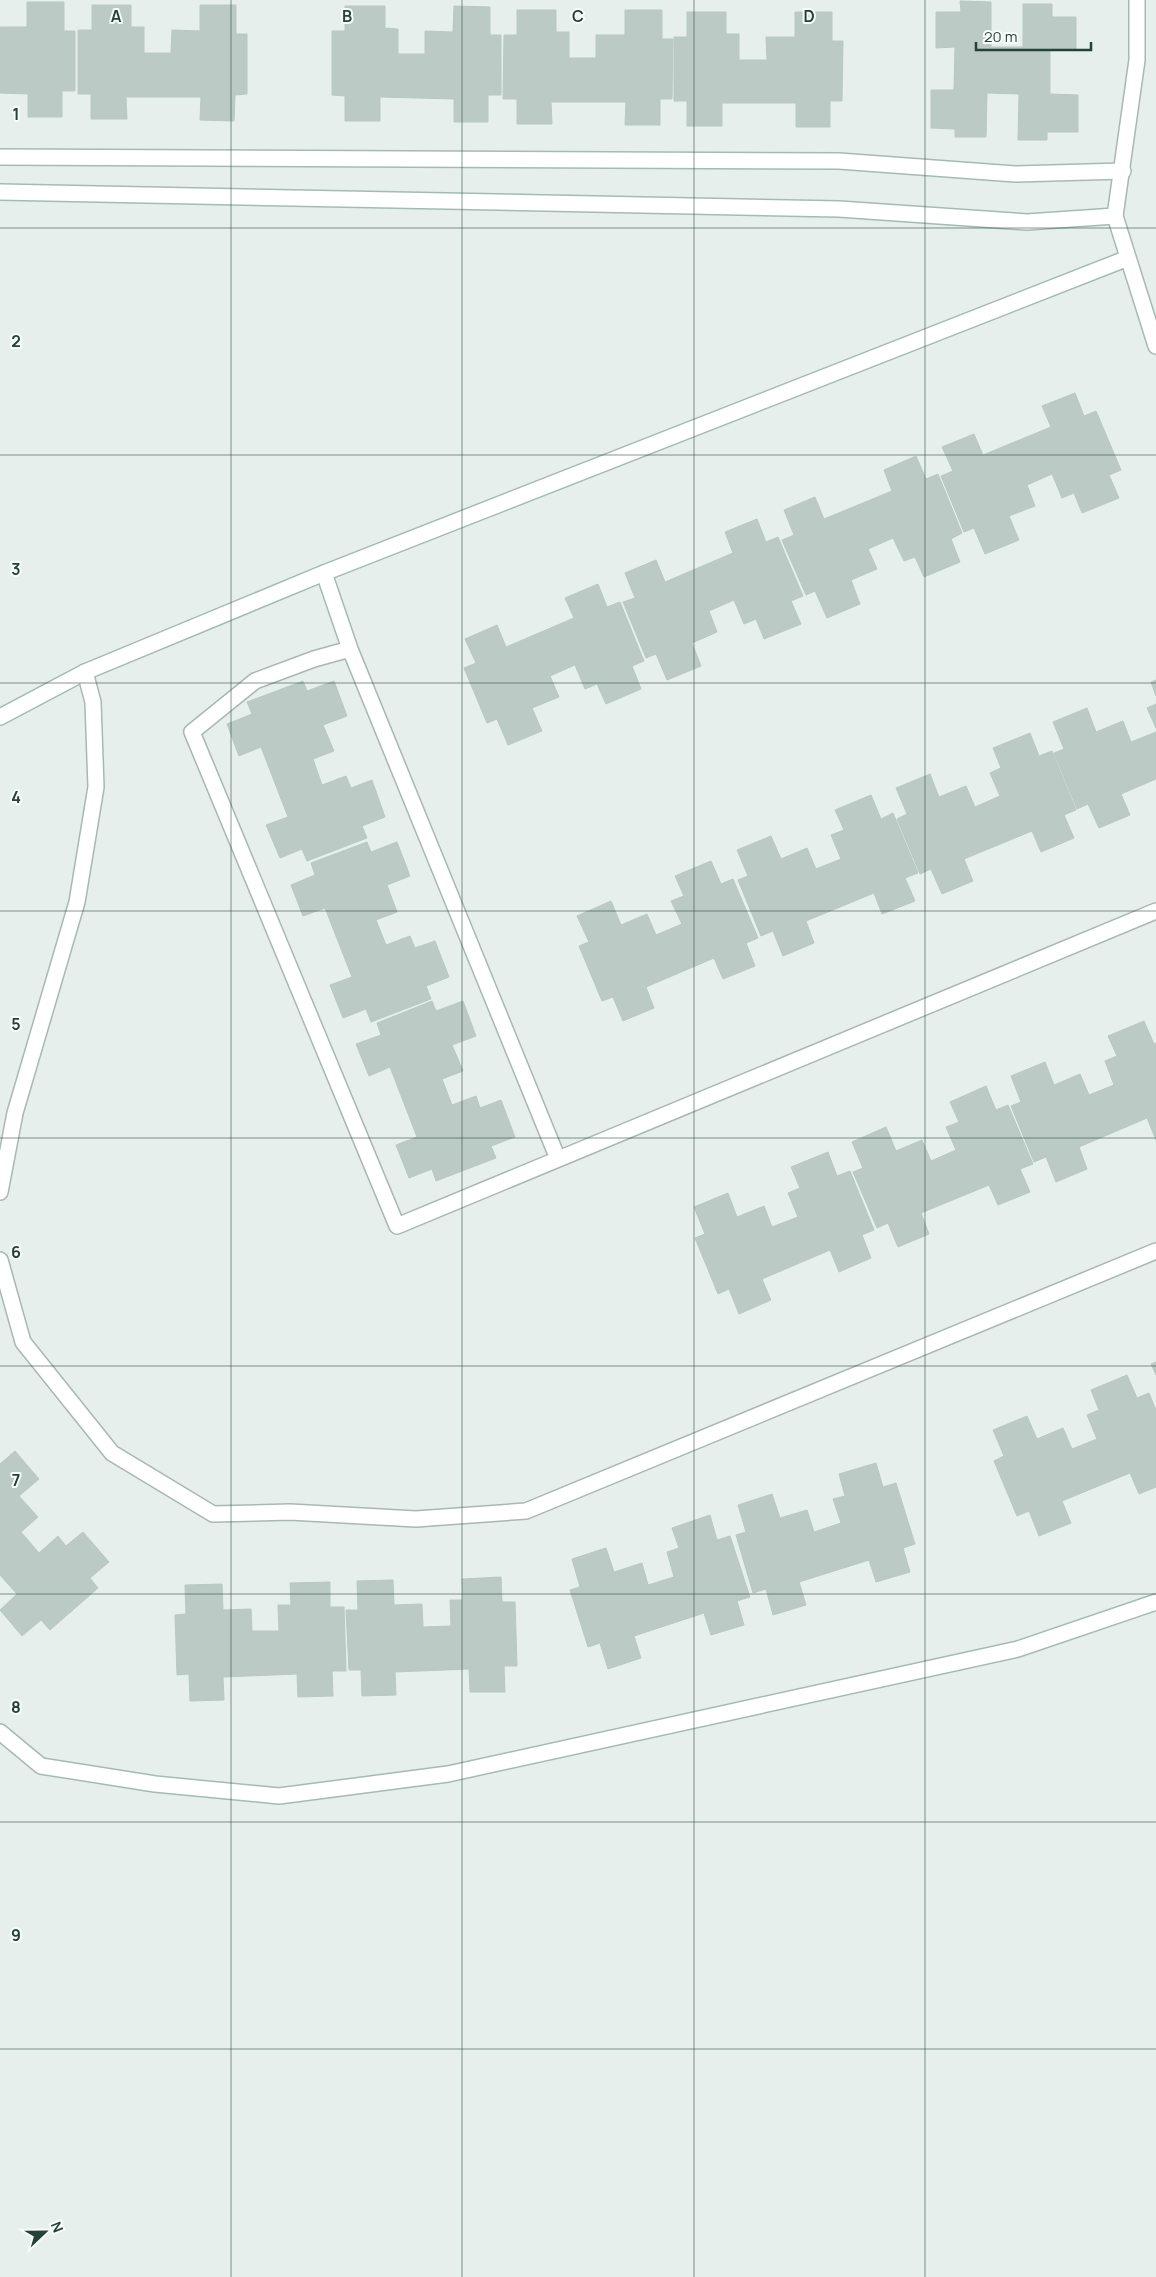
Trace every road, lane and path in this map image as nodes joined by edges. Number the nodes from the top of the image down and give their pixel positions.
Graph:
1 (1137, 0) edge
2 (0, 157) edge
3 (1123, 171) junction
4 (0, 192) edge
5 (1116, 216) junction
6 (1128, 258) junction
7 (1156, 346) edge
8 (324, 573) junction
9 (350, 649) junction
10 (85, 672) junction
11 (0, 717) edge
12 (1156, 911) edge
13 (558, 1159) junction
14 (0, 1192) edge
15 (1156, 1251) edge
16 (0, 1260) edge
17 (1156, 1602) edge
18 (0, 1732) edge

1 - 3 street
2 - 3 street
3 - 5 street
4 - 5 street
5 - 6 street
6 - 7 street
6 - 8 street
8 - 9 street
8 - 10 street
9 - 13 street
9 - 13 street
10 - 11 street
10 - 14 street
12 - 13 street
15 - 16 street
17 - 18 street

